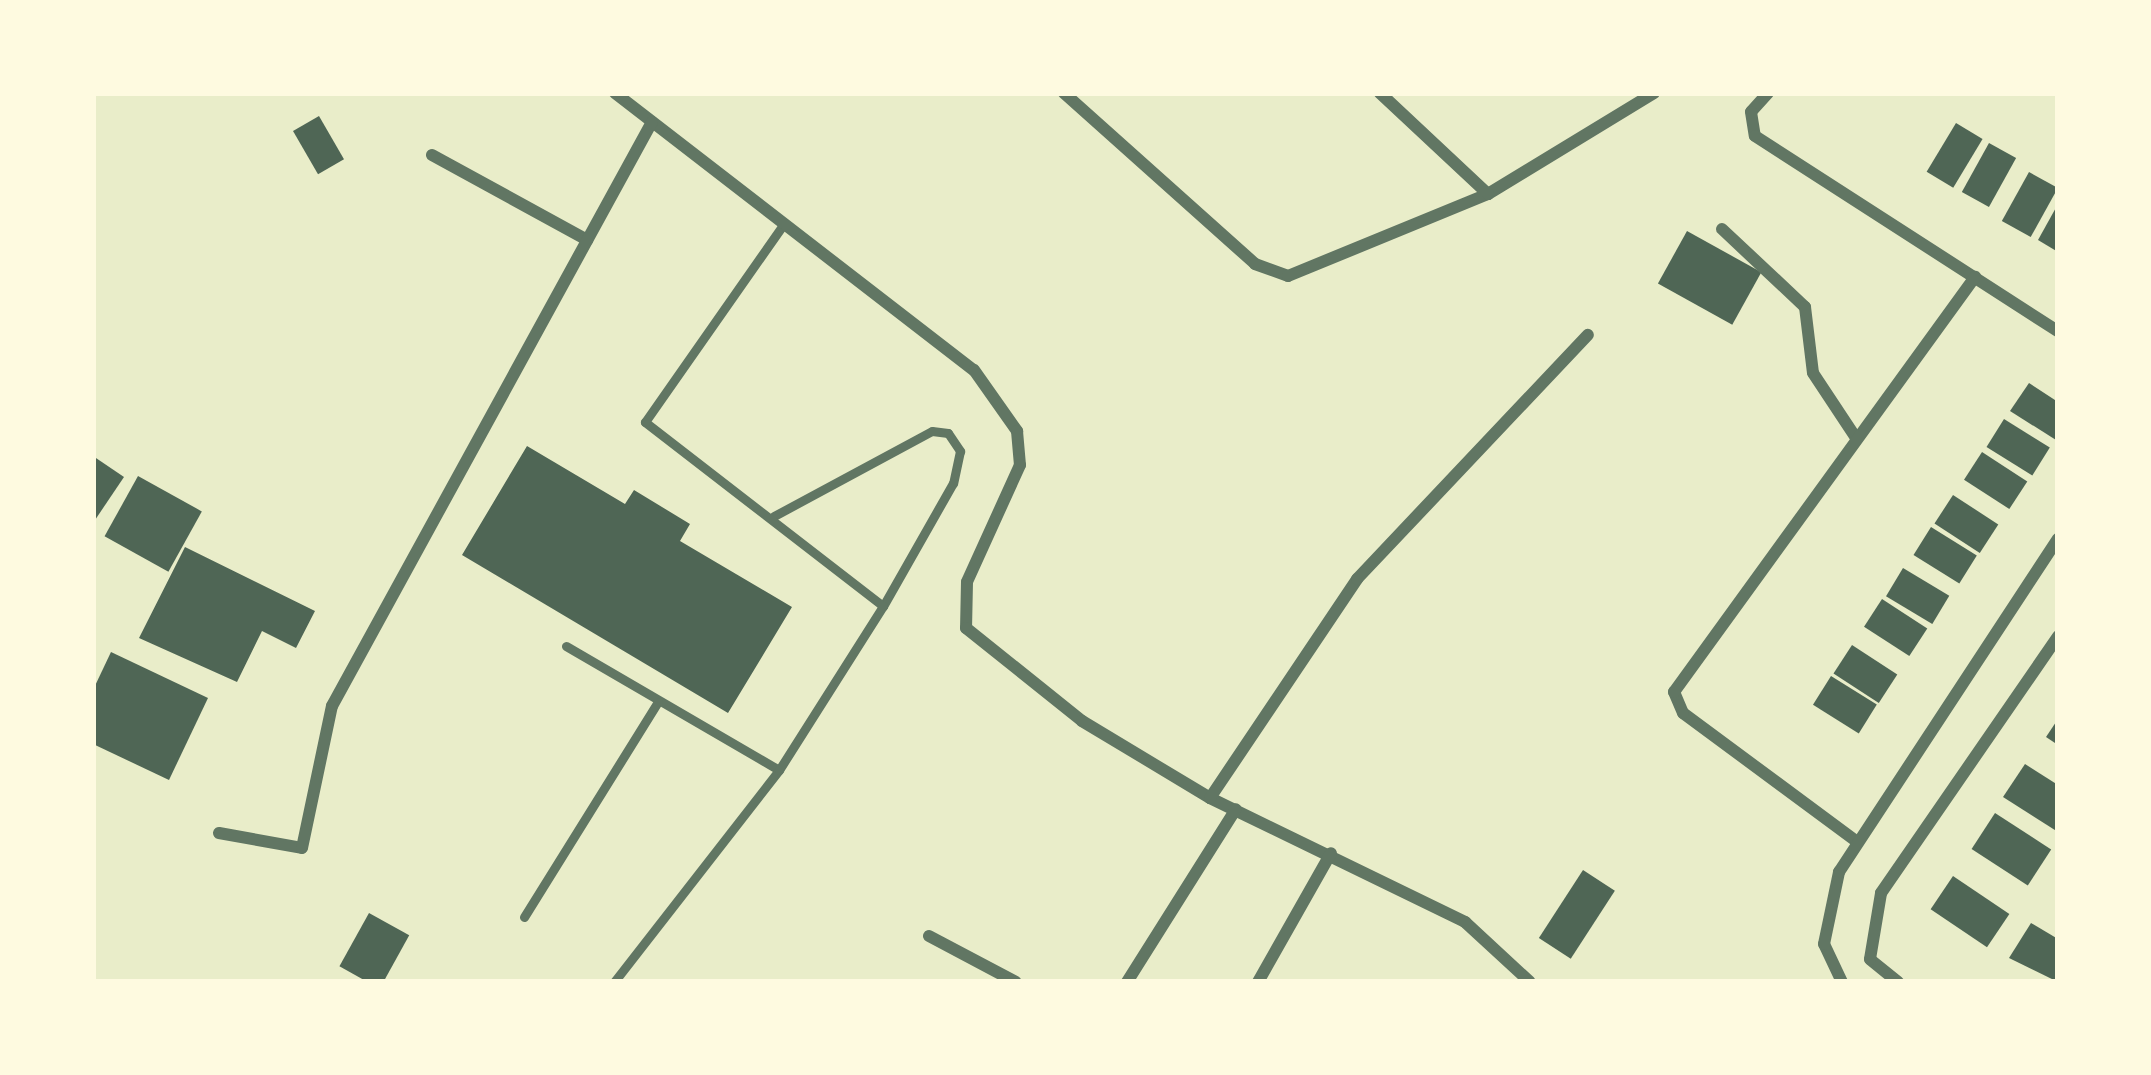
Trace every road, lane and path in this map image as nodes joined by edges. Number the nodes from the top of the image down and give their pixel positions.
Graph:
1 (615, 93) edge
2 (1064, 93) edge
3 (1379, 93) edge
4 (1654, 93) edge
5 (1768, 93) edge
6 (652, 122) junction
7 (432, 155) dead end
8 (1488, 194) junction
9 (783, 225) junction
10 (1722, 230) dead end
11 (587, 240) junction
12 (1975, 278) junction
13 (2058, 331) edge
14 (1588, 335) dead end
15 (1856, 438) junction
16 (774, 516) junction
17 (2058, 539) edge
18 (883, 606) junction
19 (2058, 636) edge
20 (566, 646) dead end
21 (658, 702) junction
22 (779, 770) junction
23 (1210, 798) junction
24 (1236, 809) junction
25 (219, 833) dead end
26 (1856, 841) junction
27 (1331, 853) junction
28 (524, 917) dead end
29 (929, 936) dead end
30 (614, 982) edge
31 (1016, 982) edge
32 (1127, 982) edge
33 (1258, 982) edge
34 (1530, 982) edge
35 (1842, 982) edge
36 (1898, 982) edge

1 - 6 street
2 - 8 street
3 - 8 street
4 - 8 street
5 - 12 street
6 - 9 street
6 - 11 street
7 - 11 street
9 - 16 lane
9 - 23 street
10 - 15 street
11 - 25 street
12 - 13 street
12 - 15 street
14 - 23 street
15 - 26 street
16 - 18 lane
16 - 18 lane
17 - 26 street
18 - 22 lane
19 - 36 street
20 - 21 lane
21 - 22 lane
21 - 28 lane
22 - 30 lane
23 - 24 street
24 - 27 street
24 - 32 street
26 - 35 street
27 - 33 street
27 - 34 street
29 - 31 street

